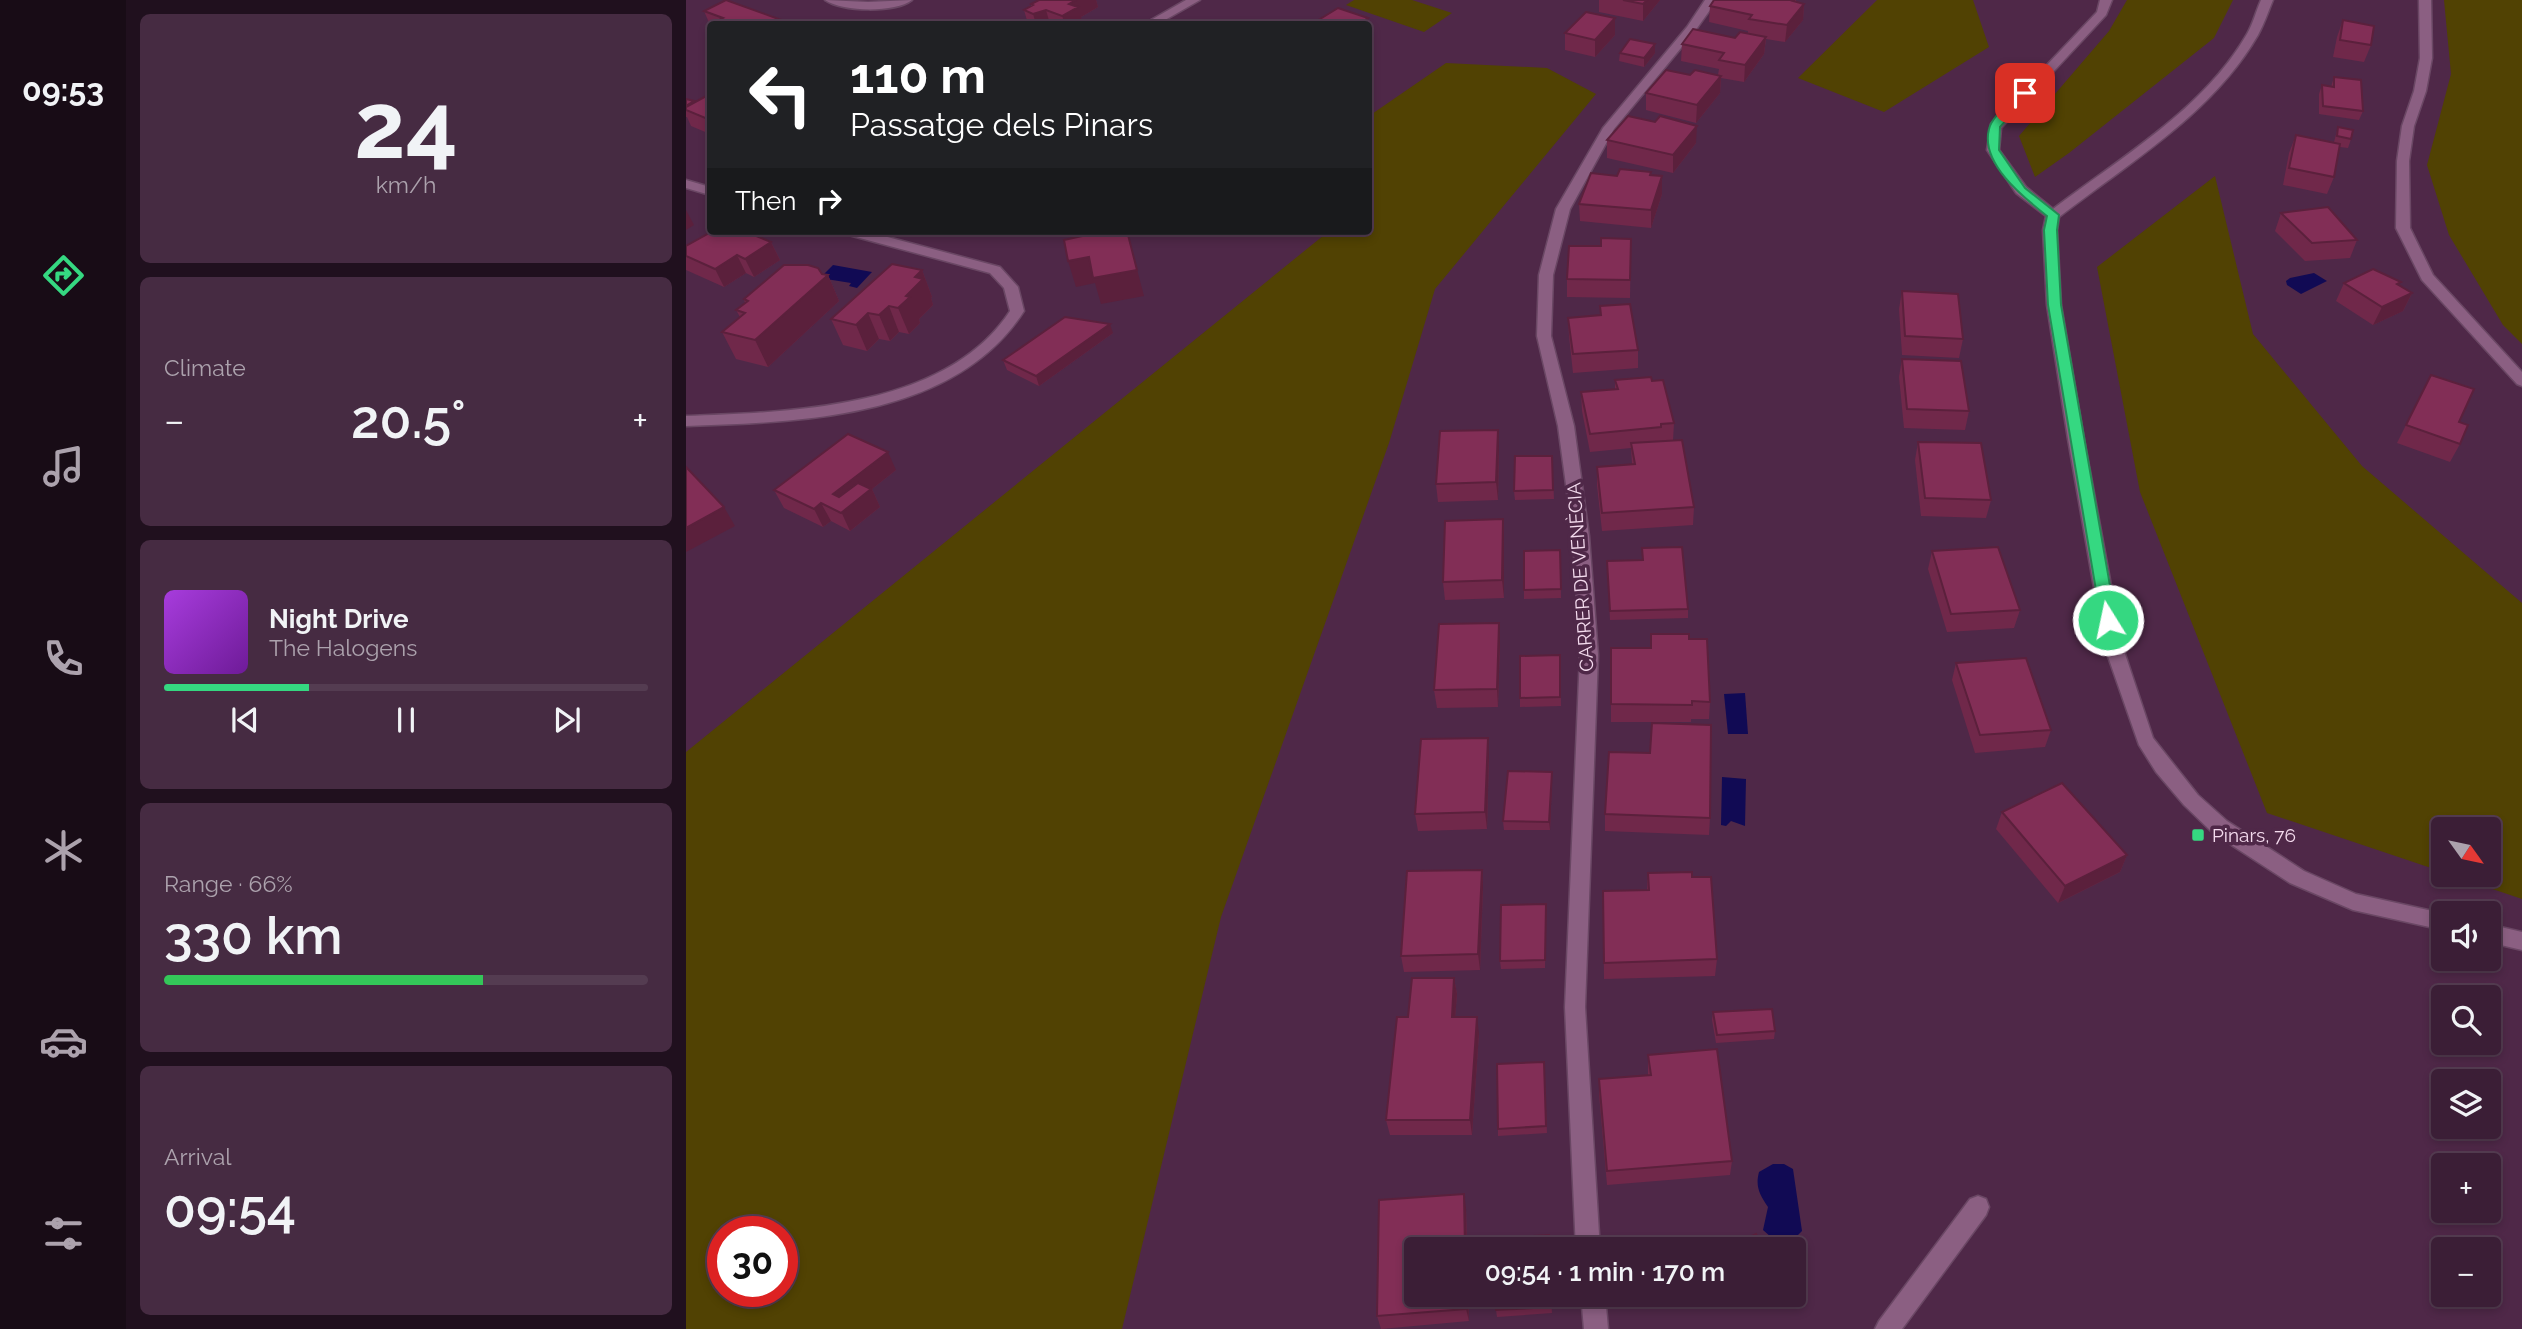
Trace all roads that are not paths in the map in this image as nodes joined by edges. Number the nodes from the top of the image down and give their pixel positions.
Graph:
1 (831, 0) edge
2 (906, 0) edge
3 (1194, 0) edge
4 (1711, 0) edge
5 (2106, 0) edge
6 (2267, 0) edge
7 (2425, 0) edge
8 (1156, 21) edge
9 (686, 184) edge
10 (707, 190) edge
11 (2053, 215) junction
12 (865, 235) edge
13 (2522, 381) edge
14 (686, 421) edge
15 (2431, 919) edge
16 (2501, 936) edge
17 (2522, 942) edge
18 (1978, 1207) dead end
19 (1587, 1237) edge
20 (1594, 1307) edge
21 (1596, 1329) edge
22 (1887, 1329) edge

1 - 2 street
3 - 8 street
4 - 19 street, CARRER DE VENÈCIA
5 - 11 street
6 - 11 street
7 - 13 street
9 - 10 street
11 - 15 street
12 - 14 street
16 - 17 street
18 - 22 street
20 - 21 street

